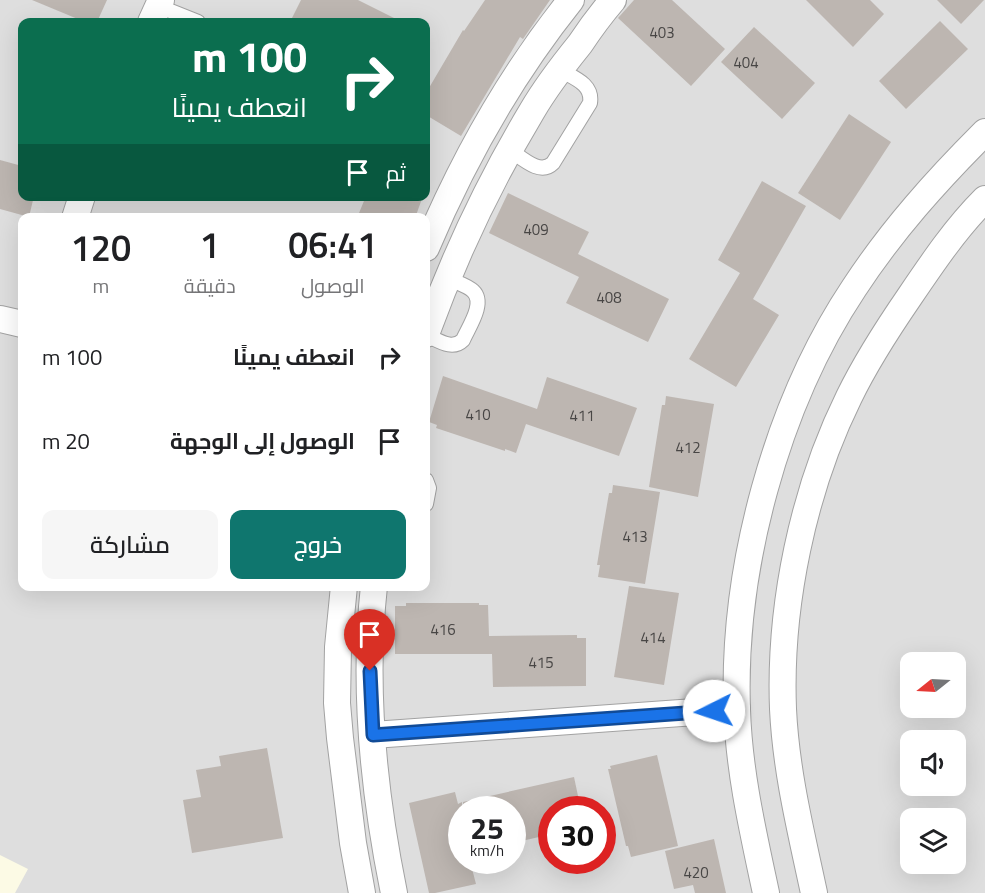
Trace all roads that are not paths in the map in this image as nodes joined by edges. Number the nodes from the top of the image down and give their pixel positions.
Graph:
1 (570, 0) edge
2 (613, 0) edge
3 (157, 10) edge
4 (184, 18) edge
5 (560, 70) junction
6 (985, 132) edge
7 (510, 150) junction
8 (985, 199) edge
9 (430, 239) edge
10 (447, 278) junction
11 (0, 319) edge
12 (18, 323) edge
13 (430, 323) edge
14 (430, 336) edge
15 (344, 591) edge
16 (374, 591) edge
17 (737, 709) junction
18 (373, 735) junction
19 (362, 893) edge
20 (393, 893) edge
21 (766, 893) edge
22 (814, 893) edge

1 - 9 street
2 - 5 street
3 - 4 lane
5 - 7 street
5 - 7 lane
6 - 17 street
7 - 10 street
8 - 22 street
10 - 13 street
10 - 14 lane
11 - 12 street
15 - 19 street
16 - 18 street
17 - 18 street
17 - 21 street
18 - 20 street

